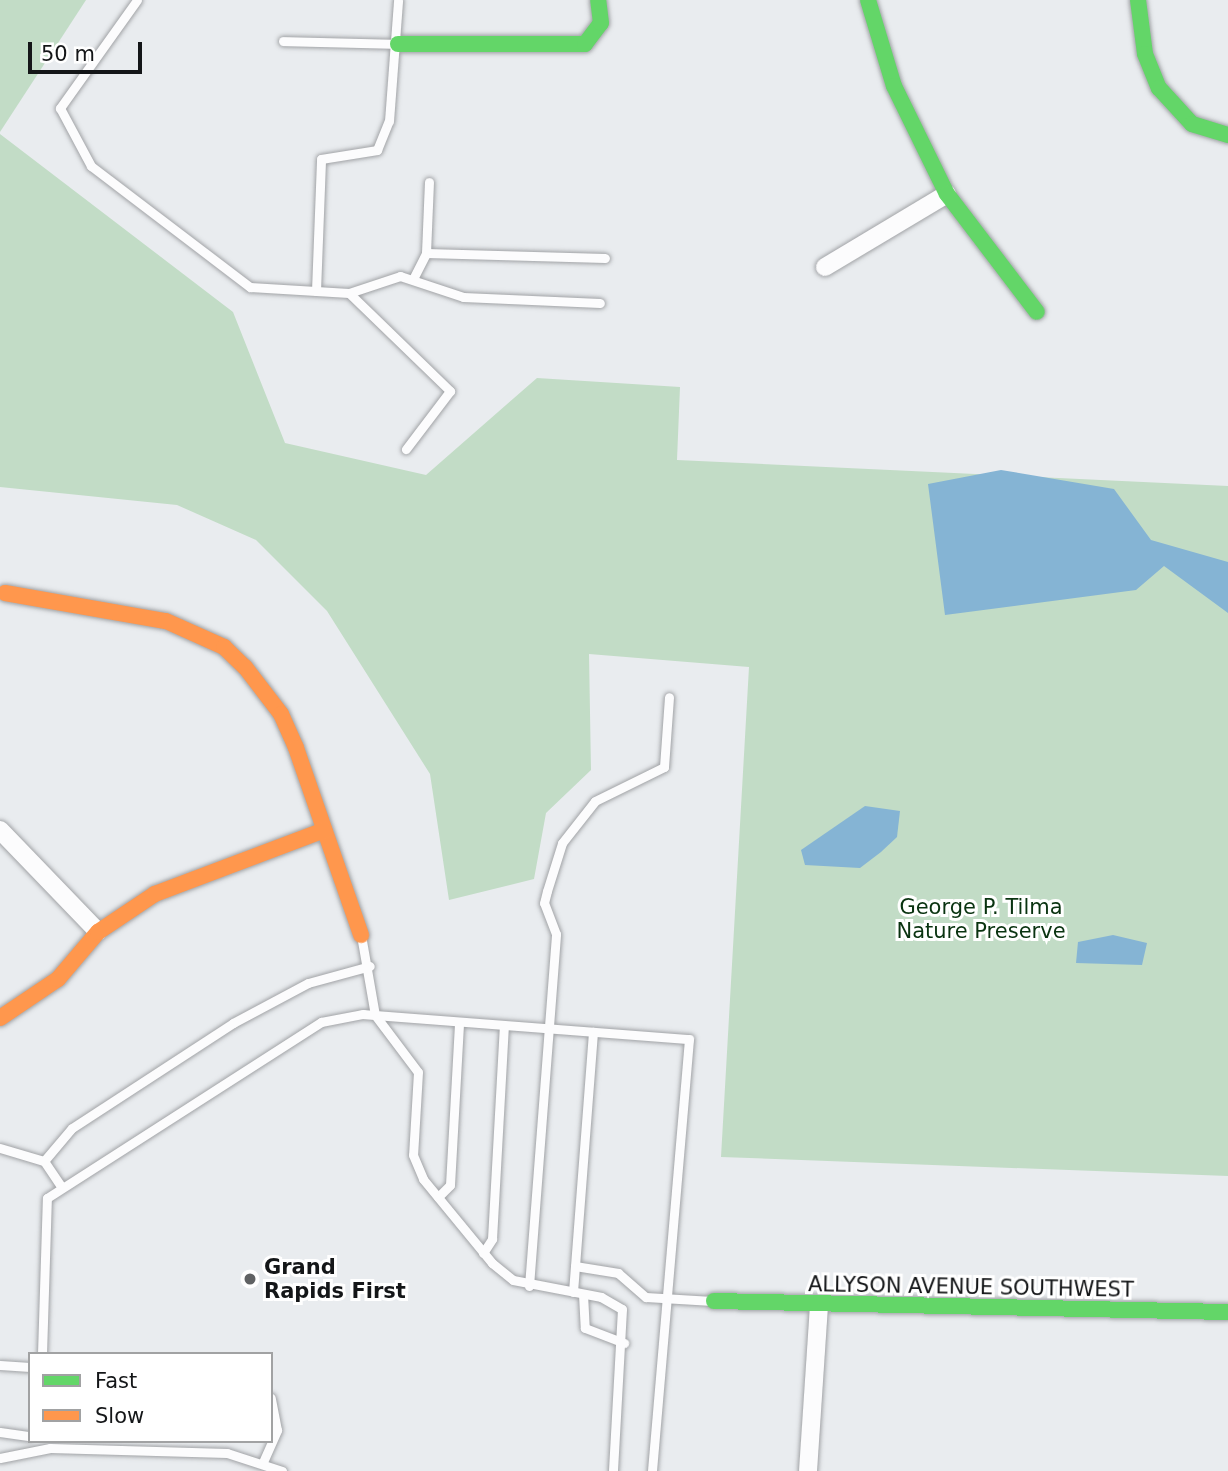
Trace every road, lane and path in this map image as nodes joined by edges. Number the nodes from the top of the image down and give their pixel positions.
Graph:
1 (137, 0) edge
2 (398, 0) edge
3 (598, 0) edge
4 (867, 0) edge
5 (1138, 0) edge
6 (283, 41) dead end
7 (398, 44) junction
8 (1228, 135) edge
9 (429, 182) dead end
10 (947, 194) junction
11 (426, 253) junction
12 (605, 258) dead end
13 (825, 267) dead end
14 (413, 279) junction
15 (316, 291) junction
16 (349, 293) junction
17 (600, 303) dead end
18 (1037, 312) dead end
19 (406, 449) dead end
20 (5, 593) dead end
21 (668, 697) dead end
22 (0, 830) edge
23 (324, 830) junction
24 (98, 932) junction
25 (361, 935) joint
26 (370, 966) junction
27 (375, 1015) junction
28 (0, 1018) edge
29 (459, 1021) junction
30 (504, 1025) junction
31 (550, 1029) junction
32 (593, 1032) junction
33 (0, 1147) edge
34 (44, 1161) junction
35 (61, 1186) junction
36 (438, 1197) junction
37 (483, 1253) junction
38 (575, 1266) junction
39 (529, 1286) junction
40 (573, 1292) junction
41 (583, 1294) junction
42 (666, 1300) junction
43 (714, 1301) joint
44 (819, 1305) junction
45 (1228, 1312) edge
46 (624, 1343) junction
47 (41, 1352) edge
48 (0, 1365) edge
49 (28, 1367) edge
50 (273, 1409) edge
51 (0, 1432) edge
52 (28, 1436) edge
53 (273, 1439) edge
54 (271, 1443) edge
55 (49, 1445) edge
56 (0, 1458) edge
57 (263, 1462) junction
58 (282, 1471) edge
59 (613, 1471) edge
60 (652, 1471) edge
61 (808, 1471) edge

1 - 15 lane
2 - 7 lane
3 - 7 street
4 - 10 street
5 - 8 street
6 - 7 lane
7 - 15 lane
9 - 11 lane
10 - 13 street
10 - 18 street
11 - 12 lane
11 - 14 lane
14 - 16 lane
14 - 17 lane
15 - 16 lane
16 - 19 lane
20 - 23 street
21 - 31 lane
22 - 24 street
23 - 24 street
23 - 25 street
24 - 28 street
25 - 26 lane
26 - 27 lane
26 - 34 lane
27 - 29 lane
27 - 35 lane
27 - 36 lane
29 - 30 lane
29 - 36 lane
30 - 31 lane
30 - 37 lane
31 - 32 lane
31 - 39 lane
32 - 38 lane
32 - 42 lane
33 - 34 lane
34 - 35 lane
35 - 47 lane
36 - 37 lane
37 - 39 lane
38 - 40 lane
38 - 42 lane
39 - 40 lane
40 - 41 lane
41 - 46 lane
41 - 46 lane
42 - 43 lane
42 - 60 lane
43 - 44 street, ALLYSON AVENUE SOUTHWEST
44 - 45 street, ALLYSON AVENUE SOUTHWEST
44 - 61 street
46 - 59 lane
48 - 49 lane
50 - 53 lane
51 - 52 lane
54 - 57 lane
55 - 56 lane
55 - 57 lane
57 - 58 lane

